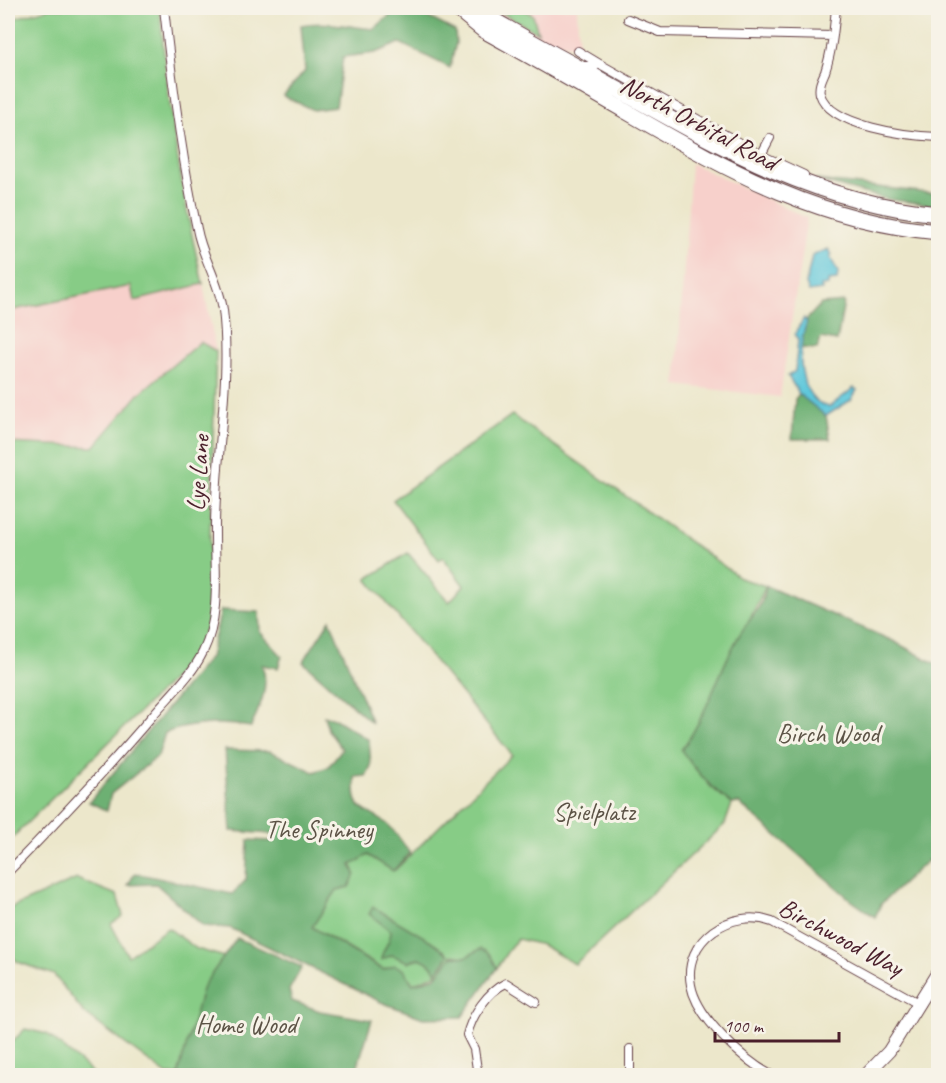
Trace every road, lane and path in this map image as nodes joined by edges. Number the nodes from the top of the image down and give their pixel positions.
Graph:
1 (164, 8) edge
2 (456, 8) edge
3 (474, 8) edge
4 (836, 8) edge
5 (628, 19) dead end
6 (833, 36) junction
7 (578, 59) junction
8 (598, 63) junction
9 (939, 137) edge
10 (770, 138) dead end
11 (761, 155) junction
12 (782, 176) junction
13 (842, 196) junction
14 (809, 205) junction
15 (939, 214) edge
16 (939, 232) edge
17 (8, 872) edge
18 (939, 972) edge
19 (536, 1002) dead end
20 (920, 1004) junction
21 (630, 1049) dead end
22 (478, 1076) edge
23 (630, 1076) edge
24 (773, 1076) edge
25 (865, 1076) edge

1 - 17 street, Lye Lane
2 - 14 highway, North Orbital Road
3 - 7 highway, North Orbital Road
4 - 6 street
5 - 6 street
6 - 9 street
7 - 8 street
7 - 8 street
7 - 12 highway, North Orbital Road
8 - 11 street
10 - 11 street
11 - 13 street
12 - 13 highway, North Orbital Road
12 - 14 highway
13 - 15 highway, North Orbital Road
14 - 16 highway, North Orbital Road
18 - 20 street
19 - 22 street
20 - 24 street, Birchwood Way
20 - 25 street
21 - 23 street

